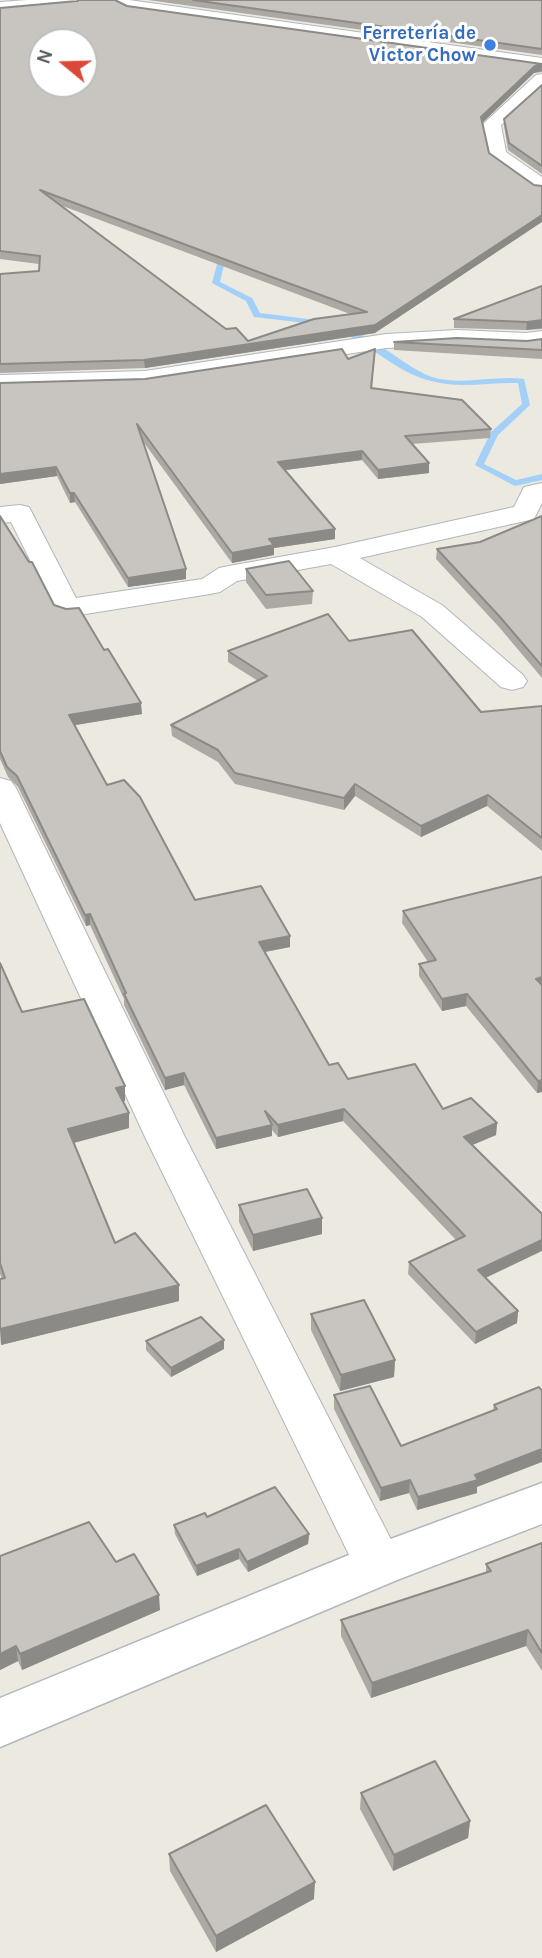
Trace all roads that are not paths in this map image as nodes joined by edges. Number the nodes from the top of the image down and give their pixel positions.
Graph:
1 (77, 0) edge
2 (115, 0) edge
3 (0, 8) edge
4 (542, 63) edge
5 (542, 79) edge
6 (542, 186) edge
7 (542, 338) edge
8 (0, 382) edge
9 (542, 491) edge
10 (0, 515) edge
11 (335, 555) junction
12 (512, 681) dead end
13 (0, 788) edge
14 (15, 857) edge
15 (542, 1503) edge
16 (380, 1565) junction
17 (0, 1723) edge

1 - 3 street
2 - 4 street
5 - 6 street
7 - 8 street
9 - 11 street
10 - 11 street
11 - 12 street
13 - 14 street
14 - 16 street
15 - 16 main road
16 - 17 main road

